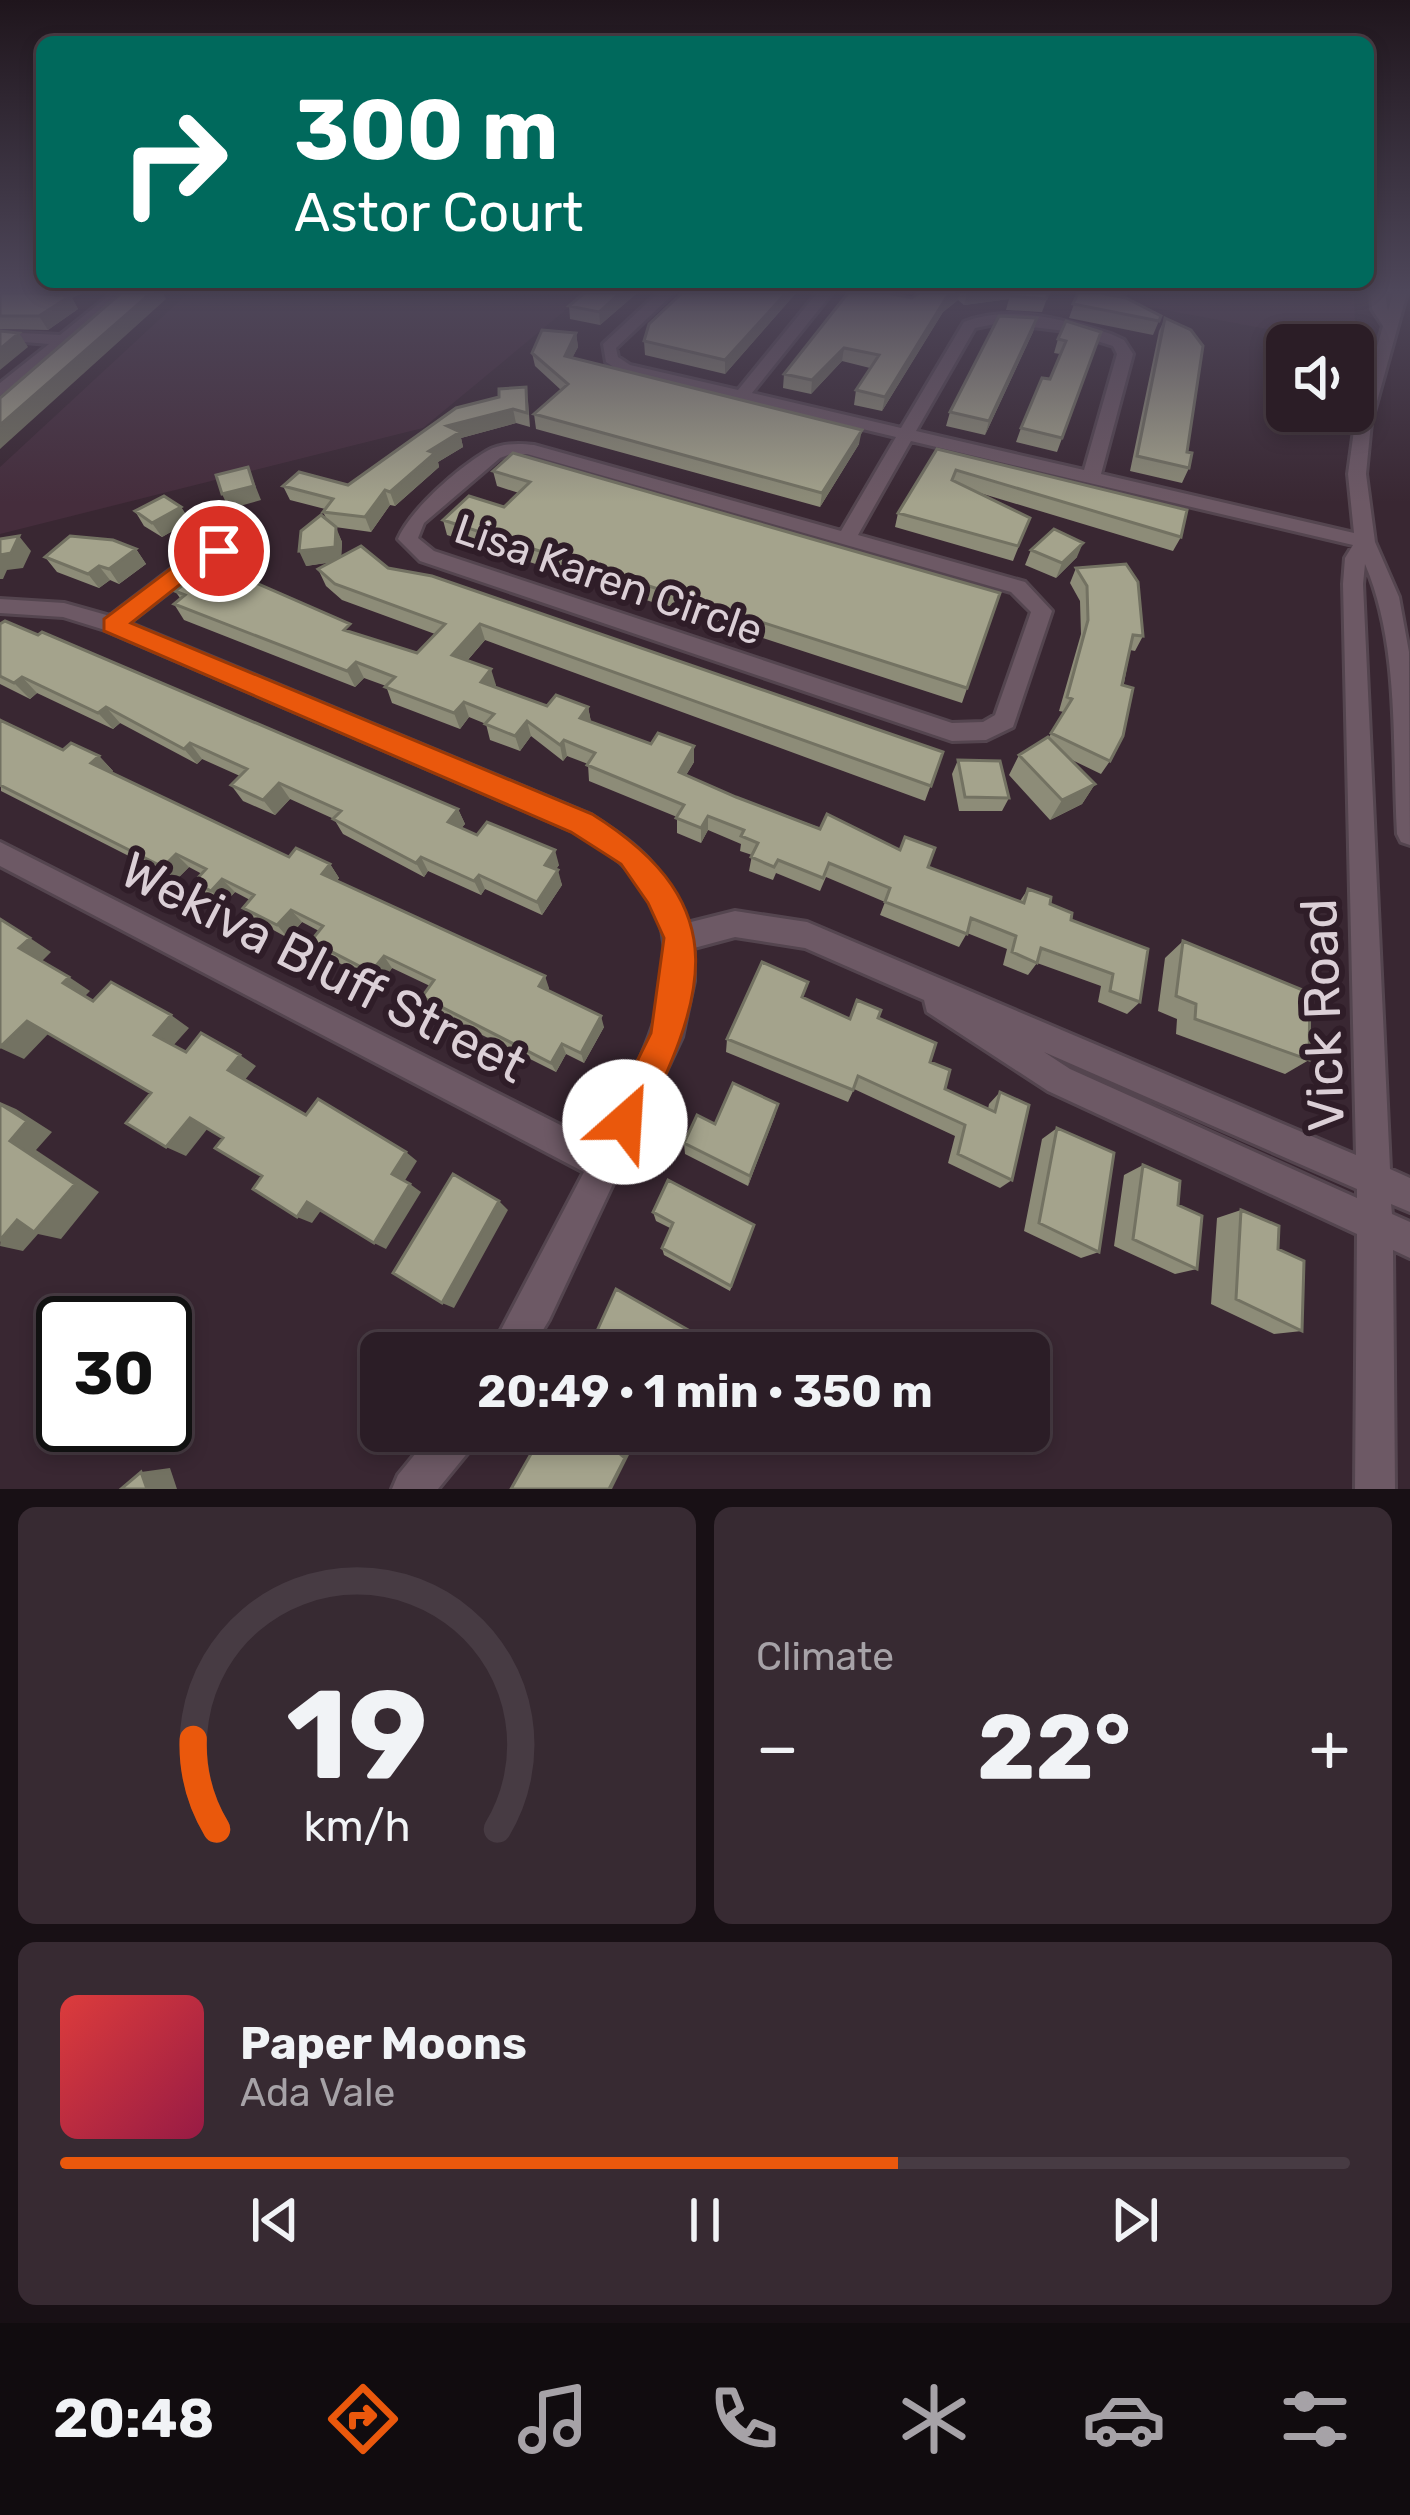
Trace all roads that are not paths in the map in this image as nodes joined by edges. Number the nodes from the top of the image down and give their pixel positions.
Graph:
1 (35, 362) edge
2 (616, 362) edge
3 (768, 362) edge
4 (947, 362) edge
5 (1123, 362) edge
6 (1379, 362) edge
7 (0, 391) edge
8 (742, 395) junction
9 (906, 434) junction
10 (1091, 478) junction
11 (249, 537) dead end
12 (847, 537) junction
13 (1365, 542) junction
14 (0, 606) edge
15 (113, 625) junction
16 (1410, 834) edge
17 (0, 854) edge
18 (680, 938) junction
19 (884, 970) junction
20 (604, 1165) junction
21 (1374, 1180) junction
22 (1410, 1196) edge
23 (1376, 1224) junction
24 (1410, 1240) edge
25 (521, 1332) edge
26 (443, 1452) edge
27 (412, 1489) edge
28 (1375, 1489) edge

1 - 7 street
2 - 8 street
3 - 8 street
4 - 9 street
5 - 10 street
6 - 13 street, Vick Road
8 - 9 street
9 - 10 street
9 - 12 street
10 - 13 street
11 - 15 street
12 - 12 street, Lisa Karen Circle
13 - 16 street, Vick Road
13 - 21 street, Vick Road
14 - 15 street
15 - 18 street
17 - 20 street, Wekiva Bluff Street
18 - 19 street
18 - 20 street
19 - 21 street
19 - 23 street
20 - 25 street
21 - 22 street
21 - 23 street, Vick Road
23 - 24 street
23 - 28 street, Vick Road
26 - 27 street

